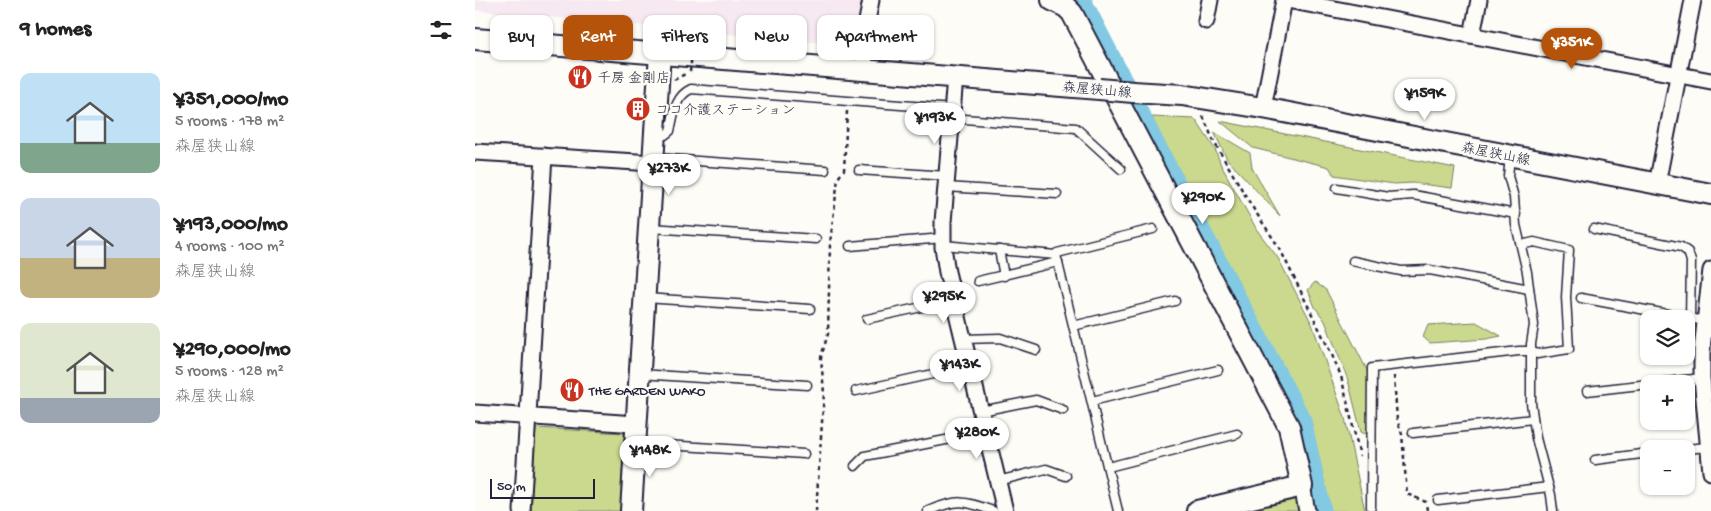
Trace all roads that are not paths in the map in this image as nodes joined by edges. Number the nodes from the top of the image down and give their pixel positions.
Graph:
1 (871, 0) edge
2 (1052, 0) edge
3 (1210, 0) edge
4 (1285, 0) edge
5 (1479, 0) edge
6 (1693, 0) edge
7 (1206, 21) dead end
8 (1472, 35) junction
9 (475, 39) edge
10 (643, 53) edge
11 (726, 59) edge
12 (660, 60) edge
13 (864, 70) junction
14 (1678, 75) junction
15 (955, 77) junction
16 (1711, 81) edge
17 (1263, 108) junction
18 (952, 113) junction
19 (655, 134) junction
20 (475, 152) edge
21 (544, 156) junction
22 (1511, 156) junction
23 (653, 160) junction
24 (1121, 169) dead end
25 (825, 170) dead end
26 (859, 170) dead end
27 (947, 181) junction
28 (1657, 184) junction
29 (1337, 188) dead end
30 (1057, 194) dead end
31 (1711, 194) edge
32 (1516, 214) junction
33 (649, 228) junction
34 (1153, 229) dead end
35 (1594, 229) dead end
36 (816, 238) dead end
37 (943, 241) junction
38 (1521, 245) junction
39 (850, 246) dead end
40 (999, 250) junction
41 (1057, 259) junction
42 (1353, 261) dead end
43 (1711, 270) edge
44 (1004, 276) junction
45 (978, 281) dead end
46 (1529, 289) junction
47 (644, 298) junction
48 (1581, 298) dead end
49 (953, 300) junction
50 (1175, 301) dead end
51 (810, 309) dead end
52 (867, 319) dead end
53 (1697, 320) junction
54 (1073, 326) junction
55 (963, 339) junction
56 (1036, 350) dead end
57 (1531, 351) junction
58 (969, 366) junction
59 (1218, 370) dead end
60 (639, 374) junction
61 (1702, 378) junction
62 (1695, 379) edge
63 (807, 385) dead end
64 (1640, 385) edge
65 (856, 391) dead end
66 (1587, 391) dead end
67 (1092, 401) junction
68 (1063, 410) dead end
69 (981, 411) junction
70 (475, 413) edge
71 (527, 417) junction
72 (1533, 419) junction
73 (986, 432) junction
74 (1413, 433) dead end
75 (636, 434) junction
76 (1237, 434) dead end
77 (1709, 446) junction
78 (1695, 448) edge
79 (804, 454) dead end
80 (1640, 454) edge
81 (1595, 460) dead end
82 (855, 466) dead end
83 (1108, 467) junction
84 (1711, 472) edge
85 (1066, 476) dead end
86 (998, 481) junction
87 (1302, 486) junction
88 (1549, 487) junction
89 (1439, 500) dead end
90 (1371, 507) dead end
91 (521, 511) edge
92 (631, 511) edge
93 (928, 511) edge
94 (993, 511) edge
95 (1005, 511) edge
96 (1118, 511) edge
97 (1197, 511) edge
98 (1307, 511) edge
99 (1553, 511) edge

1 - 13 street
2 - 87 main road
3 - 7 street
4 - 8 street
4 - 17 street
5 - 8 street
6 - 14 street
8 - 14 street
9 - 10 main road, 森屋狭山線
11 - 13 main road, 森屋狭山線
12 - 19 main road
13 - 15 main road, 森屋狭山線
14 - 16 street
14 - 28 street
15 - 17 main road, 森屋狭山線, bridge
15 - 18 street
17 - 22 main road, 森屋狭山線
18 - 19 lane
18 - 24 lane
18 - 27 street
19 - 23 main road
20 - 21 street
21 - 23 street
21 - 71 street
22 - 28 main road, 森屋狭山線
22 - 32 lane
23 - 25 lane
23 - 33 main road
26 - 27 lane
27 - 30 lane
27 - 37 street
28 - 31 main road, 森屋狭山線
29 - 32 lane
32 - 38 lane
33 - 36 lane
33 - 47 main road
34 - 41 lane
35 - 53 lane
37 - 39 lane
37 - 40 lane
37 - 49 street
38 - 46 lane
38 - 57 lane
40 - 41 lane
40 - 44 lane
41 - 44 lane
41 - 54 lane
42 - 46 lane
43 - 53 street
44 - 45 lane
46 - 57 lane
47 - 51 lane
47 - 60 main road
48 - 53 lane
49 - 52 lane
49 - 55 street
50 - 54 lane
53 - 61 street
54 - 67 lane
55 - 56 lane
55 - 58 street
57 - 72 lane
57 - 90 lane
58 - 65 lane
58 - 69 street
59 - 67 lane
60 - 63 lane
60 - 75 main road
61 - 62 lane
61 - 77 street
64 - 66 lane
67 - 83 lane
68 - 69 lane
69 - 73 street
70 - 71 street
71 - 75 street
71 - 91 street
72 - 74 lane
72 - 88 lane
73 - 82 lane
73 - 86 street
75 - 79 lane
75 - 92 main road
76 - 83 lane
77 - 78 lane
77 - 84 street
80 - 81 lane
83 - 96 lane
85 - 86 lane
86 - 95 street
87 - 97 main road
87 - 98 street
88 - 89 lane
88 - 99 lane
93 - 94 lane

